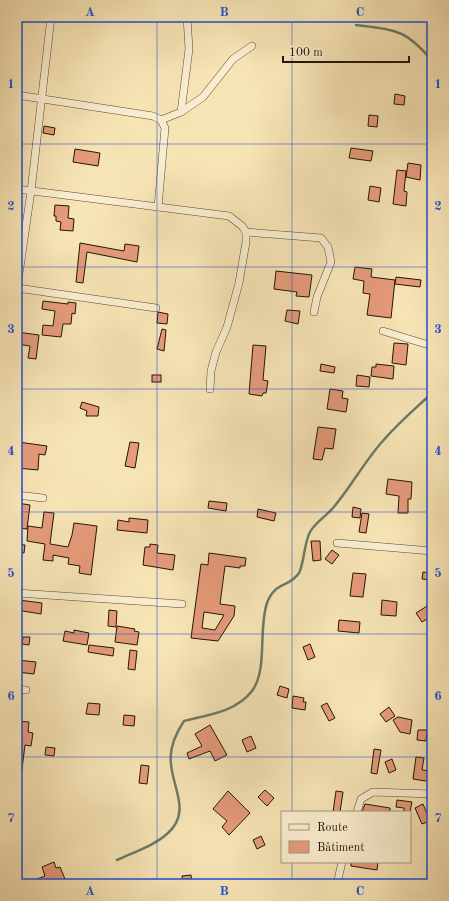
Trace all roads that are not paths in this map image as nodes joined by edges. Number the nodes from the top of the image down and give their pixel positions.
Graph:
1 (51, 17) edge
2 (187, 17) edge
3 (252, 46) dead end
4 (17, 95) edge
5 (40, 98) junction
6 (181, 112) junction
7 (161, 120) junction
8 (17, 189) edge
9 (31, 191) junction
10 (158, 207) junction
11 (246, 232) junction
12 (17, 288) edge
13 (156, 308) dead end
14 (314, 312) dead end
15 (382, 331) dead end
16 (432, 346) edge
17 (210, 389) dead end
18 (17, 495) edge
19 (43, 498) dead end
20 (337, 543) dead end
21 (432, 551) edge
22 (17, 593) edge
23 (182, 604) dead end
24 (17, 689) edge
25 (26, 690) dead end
26 (432, 794) edge
27 (357, 811) edge
28 (342, 863) edge
29 (338, 884) edge

1 - 5 street
2 - 6 street
3 - 6 street
4 - 5 street
5 - 7 street
5 - 9 street
6 - 7 street
7 - 10 street
8 - 9 street
9 - 10 street
9 - 12 street
10 - 11 street
11 - 14 street
11 - 17 street
12 - 13 street
15 - 16 street
18 - 19 street
20 - 21 street
22 - 23 street
24 - 25 street
26 - 27 street
28 - 29 street

